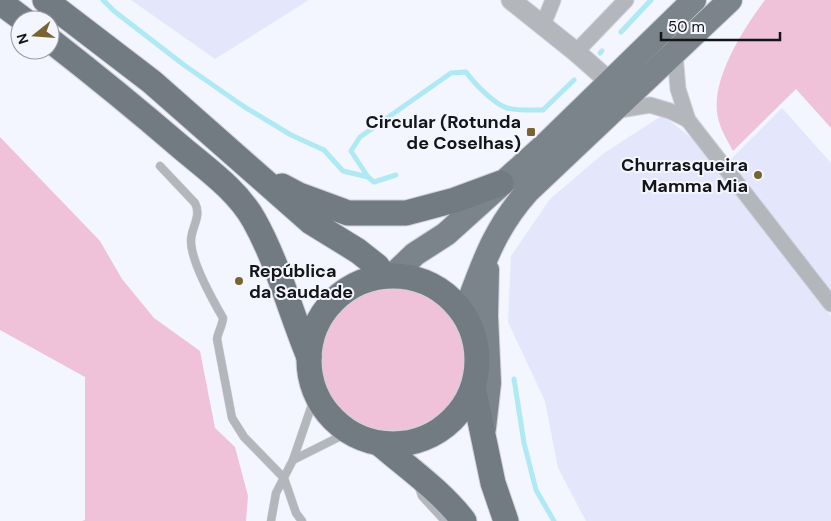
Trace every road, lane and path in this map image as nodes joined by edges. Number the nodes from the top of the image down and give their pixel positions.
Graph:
1 (45, 0) edge
2 (511, 0) edge
3 (553, 0) edge
4 (626, 0) edge
5 (694, 0) edge
6 (730, 0) edge
7 (0, 2) edge
8 (11, 10) edge
9 (543, 25) junction
10 (60, 48) edge
11 (576, 52) junction
12 (675, 54) junction
13 (609, 81) junction
14 (614, 111) junction
15 (688, 120) junction
16 (160, 166) dead end
17 (248, 166) junction
18 (502, 183) junction
19 (488, 250) junction
20 (389, 276) junction
21 (831, 304) edge
22 (464, 315) junction
23 (309, 357) junction
24 (473, 387) junction
25 (316, 393) junction
26 (349, 432) junction
27 (483, 438) junction
28 (379, 443) junction
29 (293, 460) junction
30 (413, 472) junction
31 (284, 478) junction
32 (271, 521) edge
33 (302, 521) edge
34 (445, 521) edge
35 (464, 521) edge
36 (506, 521) edge

1 - 17 highway
2 - 9 street
3 - 9 street
4 - 11 street
5 - 13 main road
6 - 12 main road
7 - 8 highway
9 - 11 street
10 - 23 highway
11 - 13 street
12 - 14 main road
12 - 15 street
13 - 18 main road
14 - 15 street
14 - 19 main road
15 - 21 street
16 - 31 lane
17 - 18 highway
17 - 20 highway
18 - 20 main road
19 - 22 main road
19 - 27 main road
20 - 22 highway
20 - 23 highway
22 - 24 highway
23 - 25 highway
24 - 27 highway
24 - 28 highway
25 - 26 highway
25 - 29 lane
26 - 28 highway
26 - 29 lane
27 - 36 highway
28 - 30 highway
29 - 31 lane
30 - 34 lane
30 - 35 highway
31 - 32 lane
31 - 33 lane

